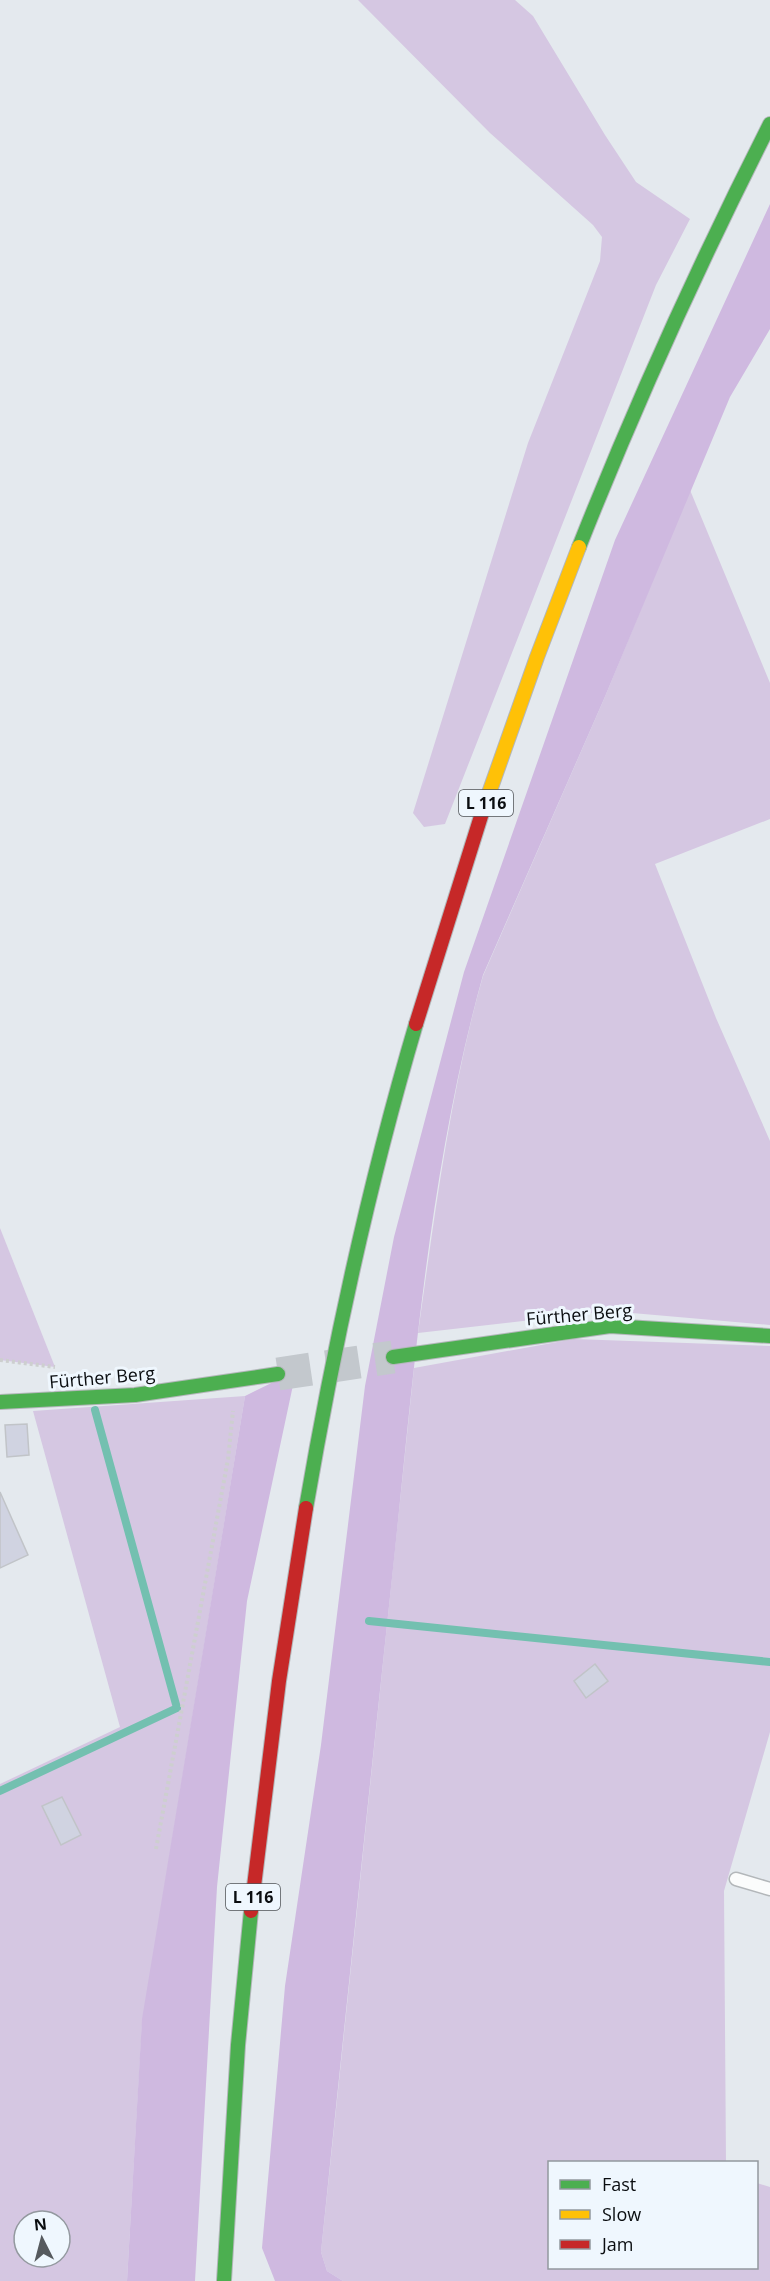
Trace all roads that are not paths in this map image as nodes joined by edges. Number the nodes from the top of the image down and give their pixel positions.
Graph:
1 (770, 124) edge
2 (770, 1336) edge
3 (393, 1357) tunnel mouth
4 (278, 1374) tunnel mouth
5 (0, 1402) edge
6 (736, 1879) dead end
7 (770, 1889) edge
8 (224, 2281) edge

1 - 8 main road, L 116
2 - 3 main road, Fürther Berg
4 - 5 main road, Fürther Berg
6 - 7 lane

